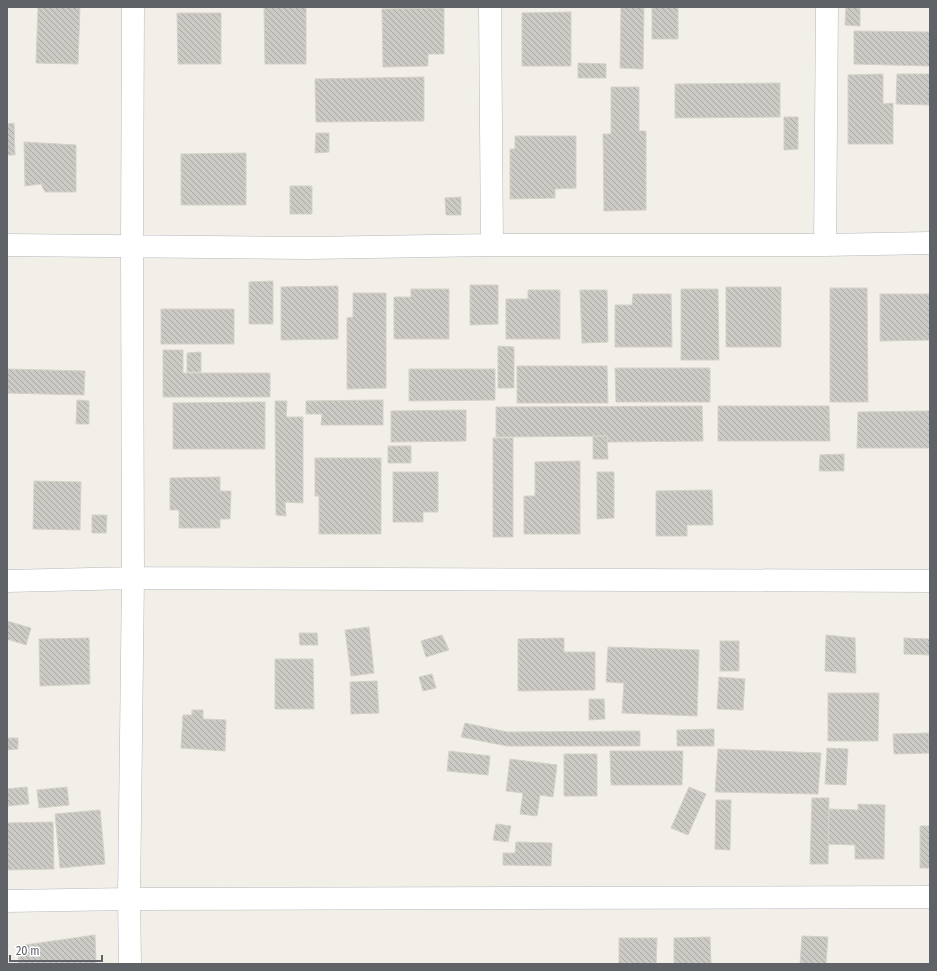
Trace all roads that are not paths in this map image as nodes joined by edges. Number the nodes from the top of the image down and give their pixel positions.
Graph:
1 (133, 7) edge
2 (490, 7) edge
3 (827, 7) edge
4 (930, 243) edge
5 (7, 245) edge
6 (492, 245) junction
7 (825, 245) junction
8 (132, 246) junction
9 (133, 578) junction
10 (7, 581) edge
11 (930, 581) edge
12 (930, 897) edge
13 (129, 899) junction
14 (7, 901) edge
15 (130, 964) edge

1 - 8 street
2 - 6 street
3 - 7 street
4 - 7 street
5 - 8 street
6 - 7 street
6 - 8 street
8 - 9 street
9 - 10 street
9 - 11 street
9 - 13 street
12 - 13 street
13 - 14 street
13 - 15 street

